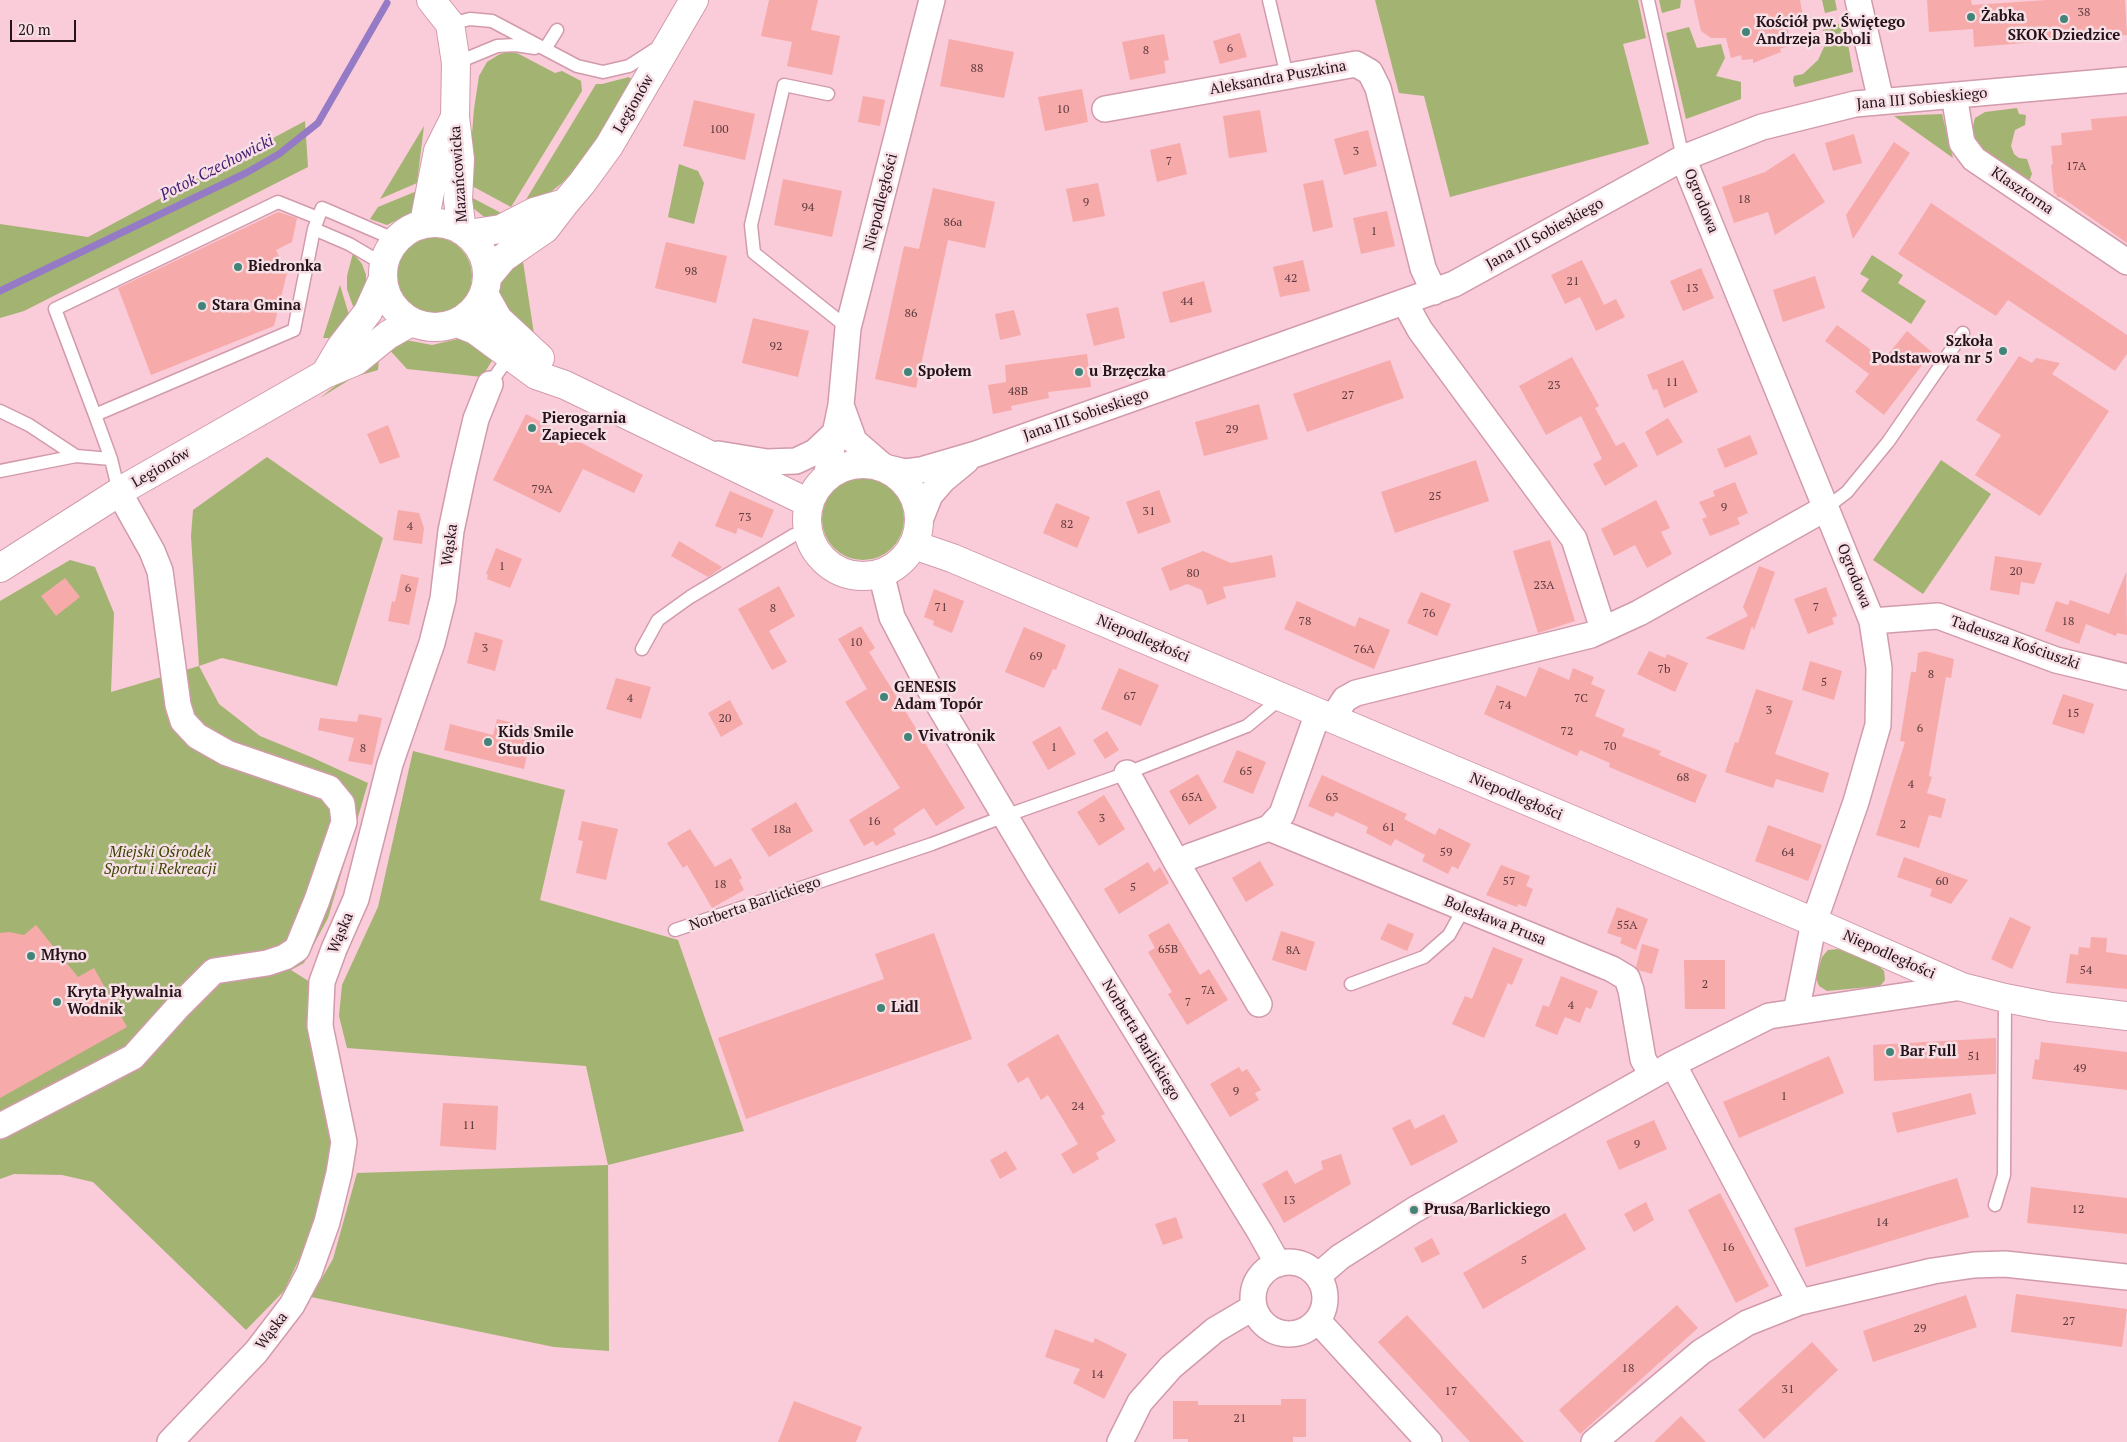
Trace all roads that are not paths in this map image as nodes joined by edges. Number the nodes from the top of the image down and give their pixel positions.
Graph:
1 (431, 0) edge
2 (694, 0) edge
3 (932, 0) edge
4 (1269, 0) edge
5 (1648, 0) edge
6 (1858, 0) edge
7 (450, 24) junction
8 (557, 30) dead end
9 (671, 39) junction
10 (544, 49) junction
11 (456, 64) junction
12 (1286, 76) junction
13 (2127, 80) edge
14 (828, 94) dead end
15 (1954, 95) junction
16 (1881, 101) junction
17 (1105, 109) dead end
18 (455, 117) junction
19 (1683, 158) junction
20 (565, 202) junction
21 (318, 218) junction
22 (424, 224) junction
23 (465, 232) junction
24 (396, 240) junction
25 (2127, 262) edge
26 (383, 272) junction
27 (486, 285) junction
28 (1434, 292) junction
29 (1405, 303) junction
30 (411, 322) junction
31 (457, 323) junction
32 (848, 328) junction
33 (1962, 333) dead end
34 (510, 355) junction
35 (325, 374) junction
36 (490, 384) joint
37 (565, 385) junction
38 (841, 405) junction
39 (0, 411) edge
40 (95, 415) junction
41 (835, 433) junction
42 (702, 452) junction
43 (976, 454) junction
44 (76, 456) junction
45 (111, 459) junction
46 (884, 467) junction
47 (0, 471) edge
48 (826, 477) junction
49 (120, 492) junction
50 (809, 503) junction
51 (1826, 508) junction
52 (808, 531) junction
53 (917, 532) junction
54 (0, 568) edge
55 (881, 573) junction
56 (1872, 621) junction
57 (1603, 630) junction
58 (642, 649) dead end
59 (2127, 678) edge
60 (1281, 698) junction
61 (1325, 716) junction
62 (1127, 773) junction
63 (1005, 816) junction
64 (1269, 828) junction
65 (1177, 863) junction
66 (1464, 908) junction
67 (1814, 922) junction
68 (675, 930) dead end
69 (297, 950) junction
70 (326, 972) junction
71 (1351, 984) dead end
72 (1962, 987) junction
73 (2005, 998) junction
74 (1259, 1004) dead end
75 (1796, 1012) junction
76 (2127, 1016) edge
77 (1663, 1070) junction
78 (0, 1126) edge
79 (1995, 1205) dead end
80 (1278, 1264) junction
81 (1318, 1276) junction
82 (2127, 1277) edge
83 (1800, 1302) junction
84 (1254, 1308) junction
85 (1318, 1321) junction
86 (170, 1442) edge
87 (1120, 1442) edge
88 (1429, 1442) edge
89 (1594, 1442) edge

1 - 7 street, Mazańcowicka
2 - 9 street, Legionów
3 - 32 street, Niepodległości
4 - 12 lane
5 - 19 lane
6 - 16 street
7 - 10 lane
7 - 11 street, Mazańcowicka
8 - 10 lane
9 - 10 lane
9 - 20 street, Legionów
10 - 11 lane
11 - 18 street, Mazańcowicka
12 - 17 street, Aleksandra Puszkina
12 - 28 street, Aleksandra Puszkina
13 - 15 street, Jana III Sobieskiego
14 - 32 lane
15 - 16 street, Jana III Sobieskiego
15 - 25 street, Klasztorna
16 - 19 street, Jana III Sobieskiego
18 - 22 street, Mazańcowicka
18 - 23 street, Mazańcowicka
19 - 28 street, Jana III Sobieskiego
19 - 51 street, Ogrodowa
20 - 23 street
20 - 27 street, Legionów
21 - 24 lane
21 - 26 lane
21 - 40 lane
21 - 40 lane
22 - 23 street
22 - 24 street
23 - 27 street
24 - 26 street
26 - 30 street
26 - 35 street, Legionów
27 - 31 street
27 - 37 street
28 - 29 street, Jana III Sobieskiego
29 - 43 street, Jana III Sobieskiego
29 - 57 street
30 - 31 street
30 - 35 street, Legionów
31 - 34 street
32 - 38 street, Niepodległości
33 - 51 lane
34 - 36 lane
34 - 37 street
35 - 49 street, Legionów
36 - 70 street, Wąska
37 - 42 street
38 - 41 street, Niepodległości
38 - 46 street, Niepodległości
39 - 44 lane
40 - 45 lane
41 - 42 street
41 - 48 street, Niepodległości
42 - 50 street
43 - 46 street, Jana III Sobieskiego
43 - 53 street, Jana III Sobieskiego
44 - 45 lane
44 - 47 lane
45 - 49 lane
46 - 48 street
46 - 53 street
48 - 50 street
49 - 54 street, Legionów
49 - 69 street
50 - 52 street
51 - 56 street, Ogrodowa
51 - 57 street
52 - 55 street
52 - 58 lane
53 - 55 street
53 - 60 street, Niepodległości
55 - 63 street, Norberta Barlickiego
56 - 59 street, Tadeusza Kościuszki
56 - 67 street, Ogrodowa
57 - 61 street
60 - 61 street, Niepodległości
60 - 62 lane
61 - 64 street
61 - 67 street, Niepodległości
62 - 63 lane
62 - 65 street
63 - 68 lane, Norberta Barlickiego
63 - 80 street, Norberta Barlickiego
64 - 65 street
64 - 66 street, Bolesława Prusa
65 - 74 street
66 - 71 lane
66 - 77 street, Bolesława Prusa
67 - 72 street, Niepodległości
67 - 75 street, Ogrodowa
69 - 70 street
69 - 78 street
70 - 86 street, Wąska
72 - 73 street, Niepodległości
72 - 75 street
73 - 76 street, Niepodległości
73 - 79 lane
75 - 77 street
77 - 81 street
77 - 83 street
80 - 81 street
80 - 84 street
81 - 85 street
82 - 83 street
83 - 89 street
84 - 85 street
84 - 87 street
85 - 88 street

